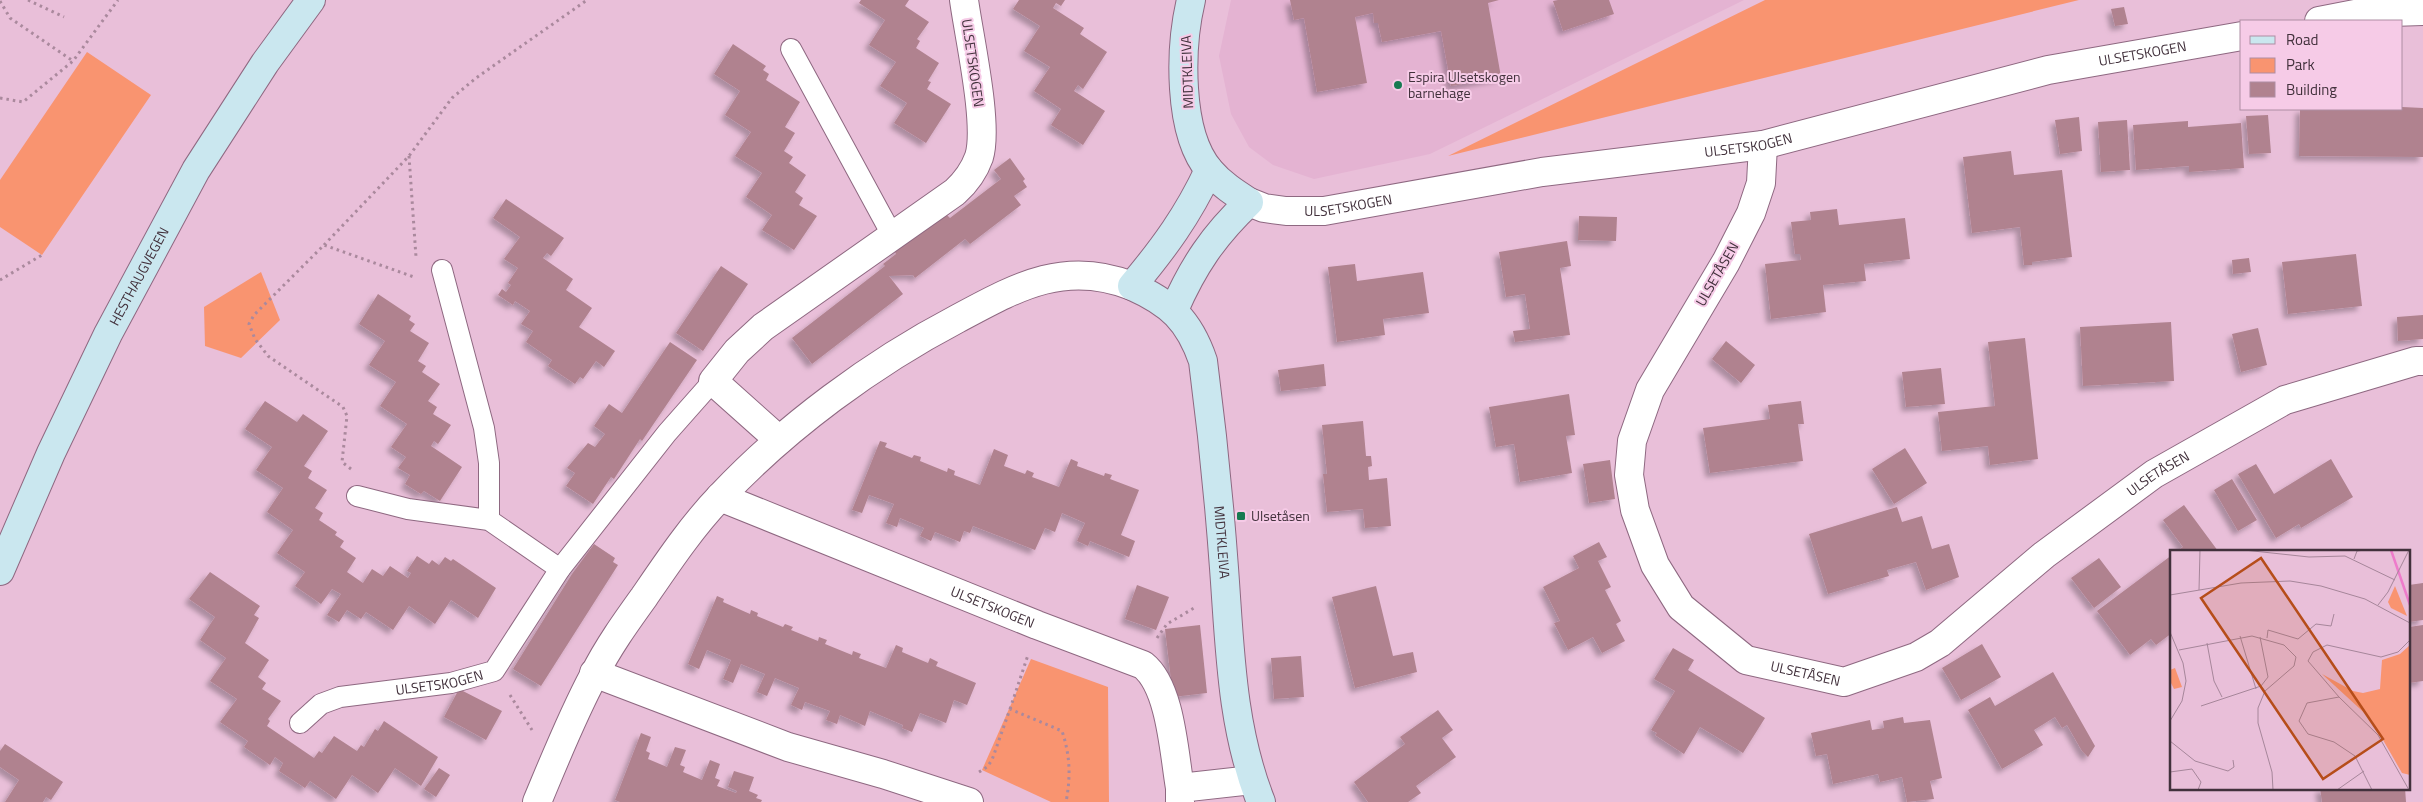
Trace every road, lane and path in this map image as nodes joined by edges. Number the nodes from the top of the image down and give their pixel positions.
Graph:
1 (28, 0) edge
2 (118, 0) edge
3 (311, 0) edge
4 (587, 0) edge
5 (964, 0) edge
6 (1192, 0) edge
7 (0, 1) edge
8 (2423, 11) edge
9 (64, 17) dead end
10 (2324, 20) edge
11 (2240, 36) edge
12 (791, 49) dead end
13 (73, 61) junction
14 (0, 98) edge
15 (1763, 144) junction
16 (409, 156) junction
17 (1209, 170) junction
18 (1249, 202) junction
19 (892, 235) junction
20 (324, 245) junction
21 (42, 256) dead end
22 (443, 276) joint
23 (420, 278) junction
24 (0, 280) edge
25 (1132, 286) junction
26 (1174, 310) junction
27 (2423, 361) edge
28 (713, 381) junction
29 (779, 440) junction
30 (720, 497) junction
31 (365, 498) joint
32 (489, 520) junction
33 (560, 569) junction
34 (0, 571) edge
35 (1195, 607) dead end
36 (1037, 625) junction
37 (1144, 665) junction
38 (494, 671) junction
39 (594, 673) junction
40 (1010, 709) junction
41 (300, 723) dead end
42 (533, 732) dead end
43 (1256, 791) edge
44 (943, 793) junction
45 (1180, 795) edge
46 (537, 802) edge
47 (969, 802) edge
48 (1066, 802) edge

1 - 9 path
2 - 13 path
3 - 34 street, HESTHAUGVEGEN
4 - 16 path
5 - 19 street, ULSETSKOGEN
6 - 17 street, MIDTKLEIVA
7 - 13 path
8 - 10 street
11 - 15 street, ULSETSKOGEN
12 - 19 lane
13 - 14 path
15 - 18 street, ULSETSKOGEN
15 - 27 street, ULSETÅSEN
16 - 20 path
16 - 23 path
17 - 18 street, MIDTKLEIVA
17 - 25 street
18 - 26 street
19 - 28 street, ULSETSKOGEN
20 - 23 path
20 - 31 path
21 - 24 path
22 - 23 path
22 - 32 lane
25 - 26 street, MIDTKLEIVA
25 - 29 street
26 - 43 street, MIDTKLEIVA
28 - 29 street
28 - 33 lane, ULSETSKOGEN
29 - 30 street
30 - 36 street, ULSETSKOGEN
30 - 39 street
31 - 32 lane
32 - 33 lane
33 - 38 lane, ULSETSKOGEN
35 - 37 path
36 - 37 street, ULSETSKOGEN
36 - 40 path
37 - 45 street
38 - 41 lane, ULSETSKOGEN
38 - 42 path
39 - 44 street
39 - 46 street
40 - 44 path
40 - 48 path
43 - 45 street, MIDTKLEIVA
44 - 47 street

